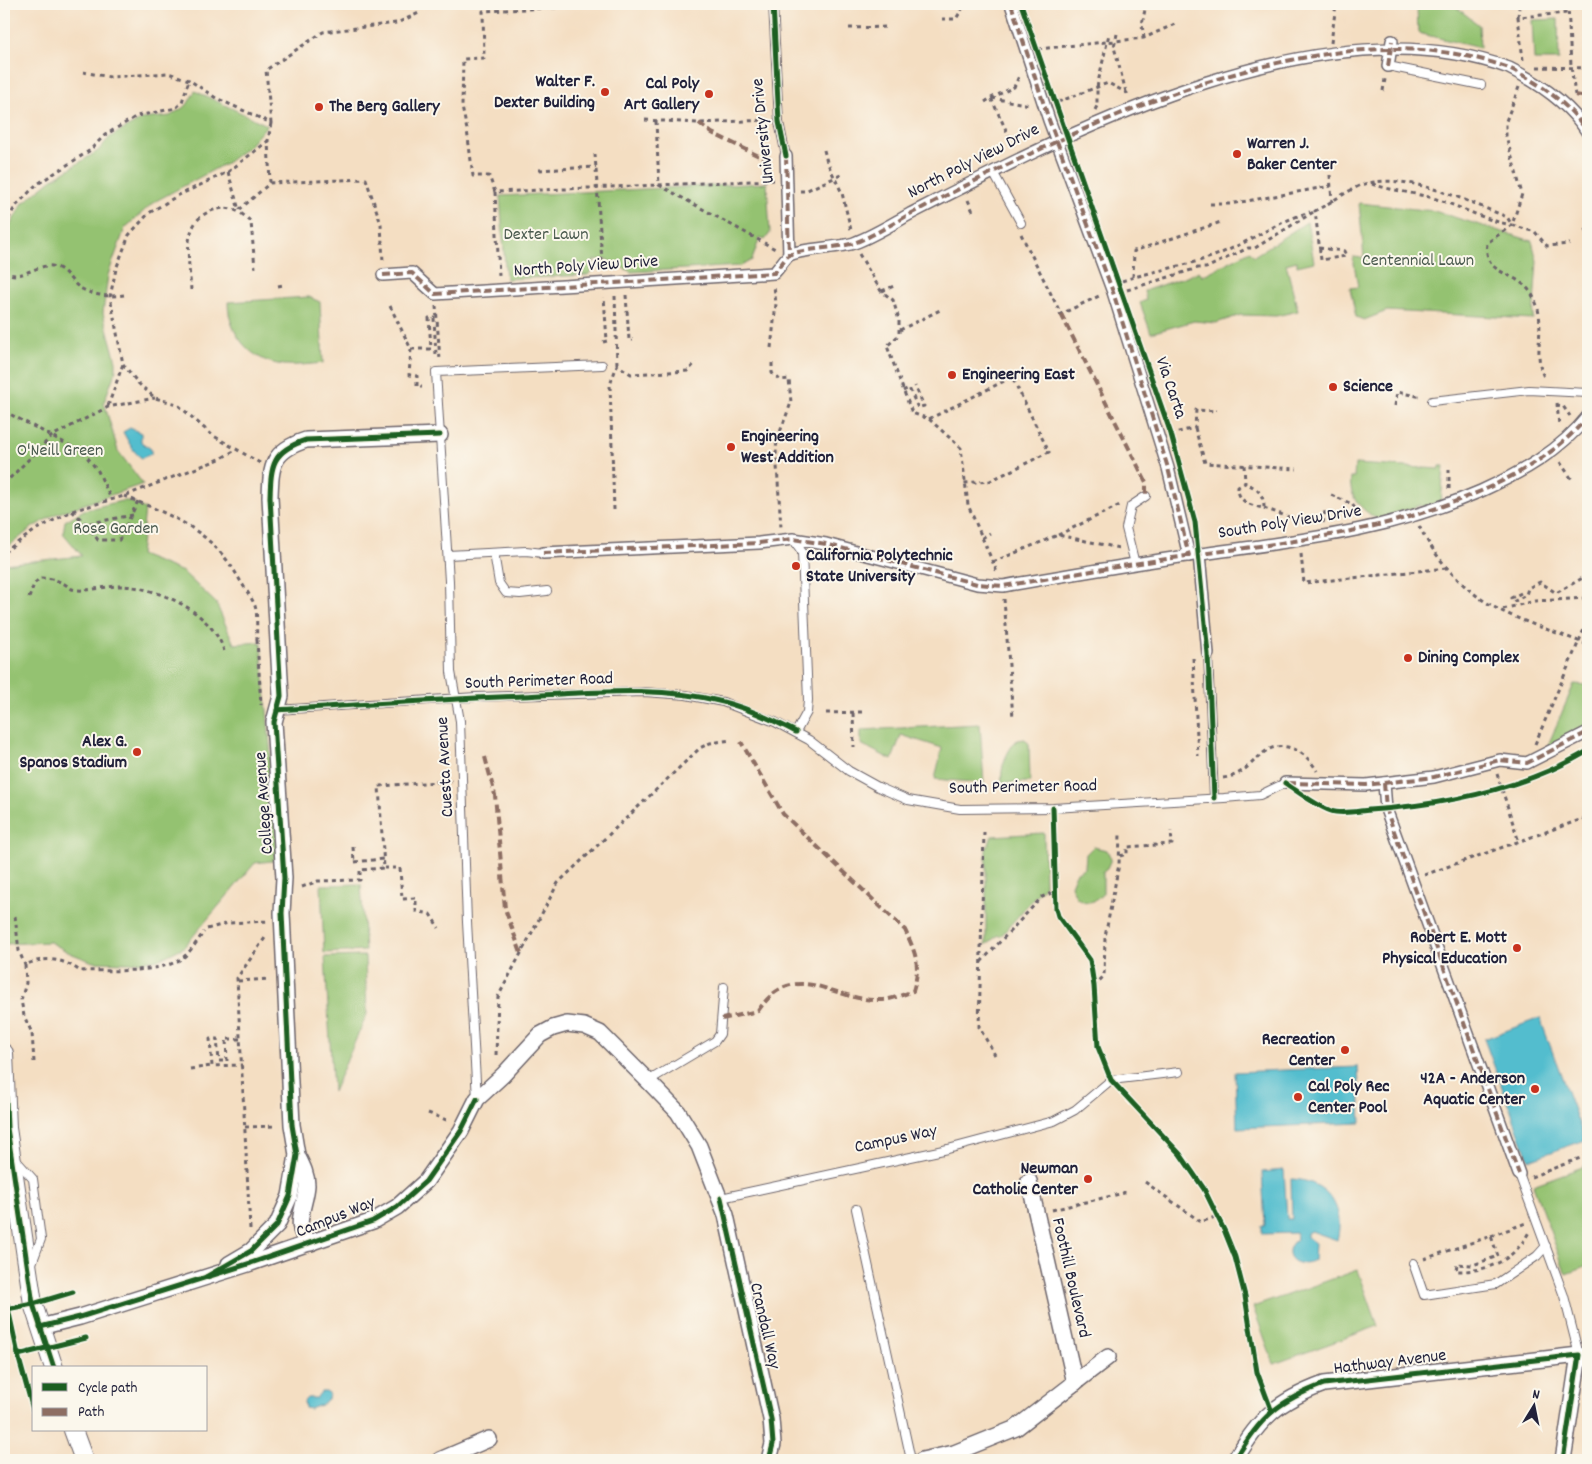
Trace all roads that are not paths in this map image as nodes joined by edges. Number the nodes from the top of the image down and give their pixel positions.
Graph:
1 (773, 4) edge
2 (1011, 4) edge
3 (1392, 41) junction
4 (1388, 66) joint
5 (1481, 85) dead end
6 (1588, 133) edge
7 (1056, 140) junction
8 (786, 156) joint
9 (993, 172) junction
10 (1021, 223) dead end
11 (789, 255) junction
12 (383, 275) road end
13 (602, 365) road end
14 (1588, 393) edge
15 (1433, 401) road end
16 (1588, 416) edge
17 (440, 435) junction
18 (1146, 496) dead end
19 (794, 539) junction
20 (494, 552) junction
21 (543, 552) joint
22 (448, 555) junction
23 (1194, 555) junction
24 (1135, 564) junction
25 (547, 591) dead end
26 (1208, 654) joint
27 (456, 698) junction
28 (276, 710) junction
29 (796, 732) junction
30 (1588, 732) edge
31 (1286, 783) joint
32 (1384, 783) junction
33 (1214, 798) junction
34 (724, 987) dead end
35 (4, 1052) edge
36 (1179, 1072) dead end
37 (648, 1081) junction
38 (477, 1099) junction
39 (297, 1155) junction
40 (1520, 1177) joint
41 (1029, 1181) dead end
42 (721, 1198) junction
43 (856, 1208) dead end
44 (311, 1243) junction
45 (1546, 1246) junction
46 (1413, 1263) road end
47 (206, 1277) junction
48 (40, 1327) junction
49 (1579, 1355) junction
50 (1108, 1357) dead end
51 (53, 1366) edge
52 (1075, 1383) junction
53 (74, 1432) edge
54 (489, 1440) dead end
55 (84, 1460) edge
56 (440, 1460) edge
57 (769, 1460) edge
58 (911, 1460) edge
59 (922, 1460) edge
60 (1235, 1460) edge
61 (1563, 1460) edge

1 - 8 lane, University Drive
2 - 7 street, Via Carta
3 - 4 street
3 - 6 street, North Poly View Drive
3 - 7 street, North Poly View Drive
4 - 5 lane
7 - 9 street, North Poly View Drive
7 - 23 street, Via Carta
8 - 11 street, University Drive
9 - 10 lane
9 - 11 street, North Poly View Drive
11 - 12 street, North Poly View Drive
13 - 17 lane, Cuesta Avenue
14 - 15 lane
16 - 23 street, South Poly View Drive
17 - 22 lane, Cuesta Avenue
17 - 28 street, College Avenue
18 - 24 lane
19 - 21 street, South Poly View Drive
19 - 24 street, South Poly View Drive
19 - 29 lane
20 - 21 lane
20 - 22 lane
20 - 25 lane
22 - 27 lane, Cuesta Avenue
23 - 24 street, South Poly View Drive
23 - 26 street, Via Carta
26 - 33 lane, Via Carta
27 - 28 lane, South Perimeter Road
27 - 29 lane, South Perimeter Road
27 - 38 lane, Cuesta Avenue
28 - 39 street, College Avenue
29 - 33 lane, South Perimeter Road
30 - 32 street, South Perimeter Road
31 - 32 street, South Perimeter Road
31 - 33 lane, South Perimeter Road
32 - 40 street
34 - 37 lane
35 - 48 street
36 - 42 lane, Campus Way
37 - 38 street, Crandall Way
37 - 42 street, Crandall Way
38 - 44 street, Campus Way
39 - 44 street, College Avenue
39 - 47 street, College Avenue
40 - 45 lane
41 - 52 street, Foothill Boulevard
42 - 57 street, Crandall Way
43 - 58 lane
44 - 47 street, Campus Way
45 - 46 lane
45 - 49 lane
47 - 48 street, Campus Way
48 - 51 street
49 - 60 street, Hathway Avenue
49 - 61 street
50 - 52 street, Foothill Boulevard
52 - 59 street, Foothill Boulevard
53 - 55 street
54 - 56 street

